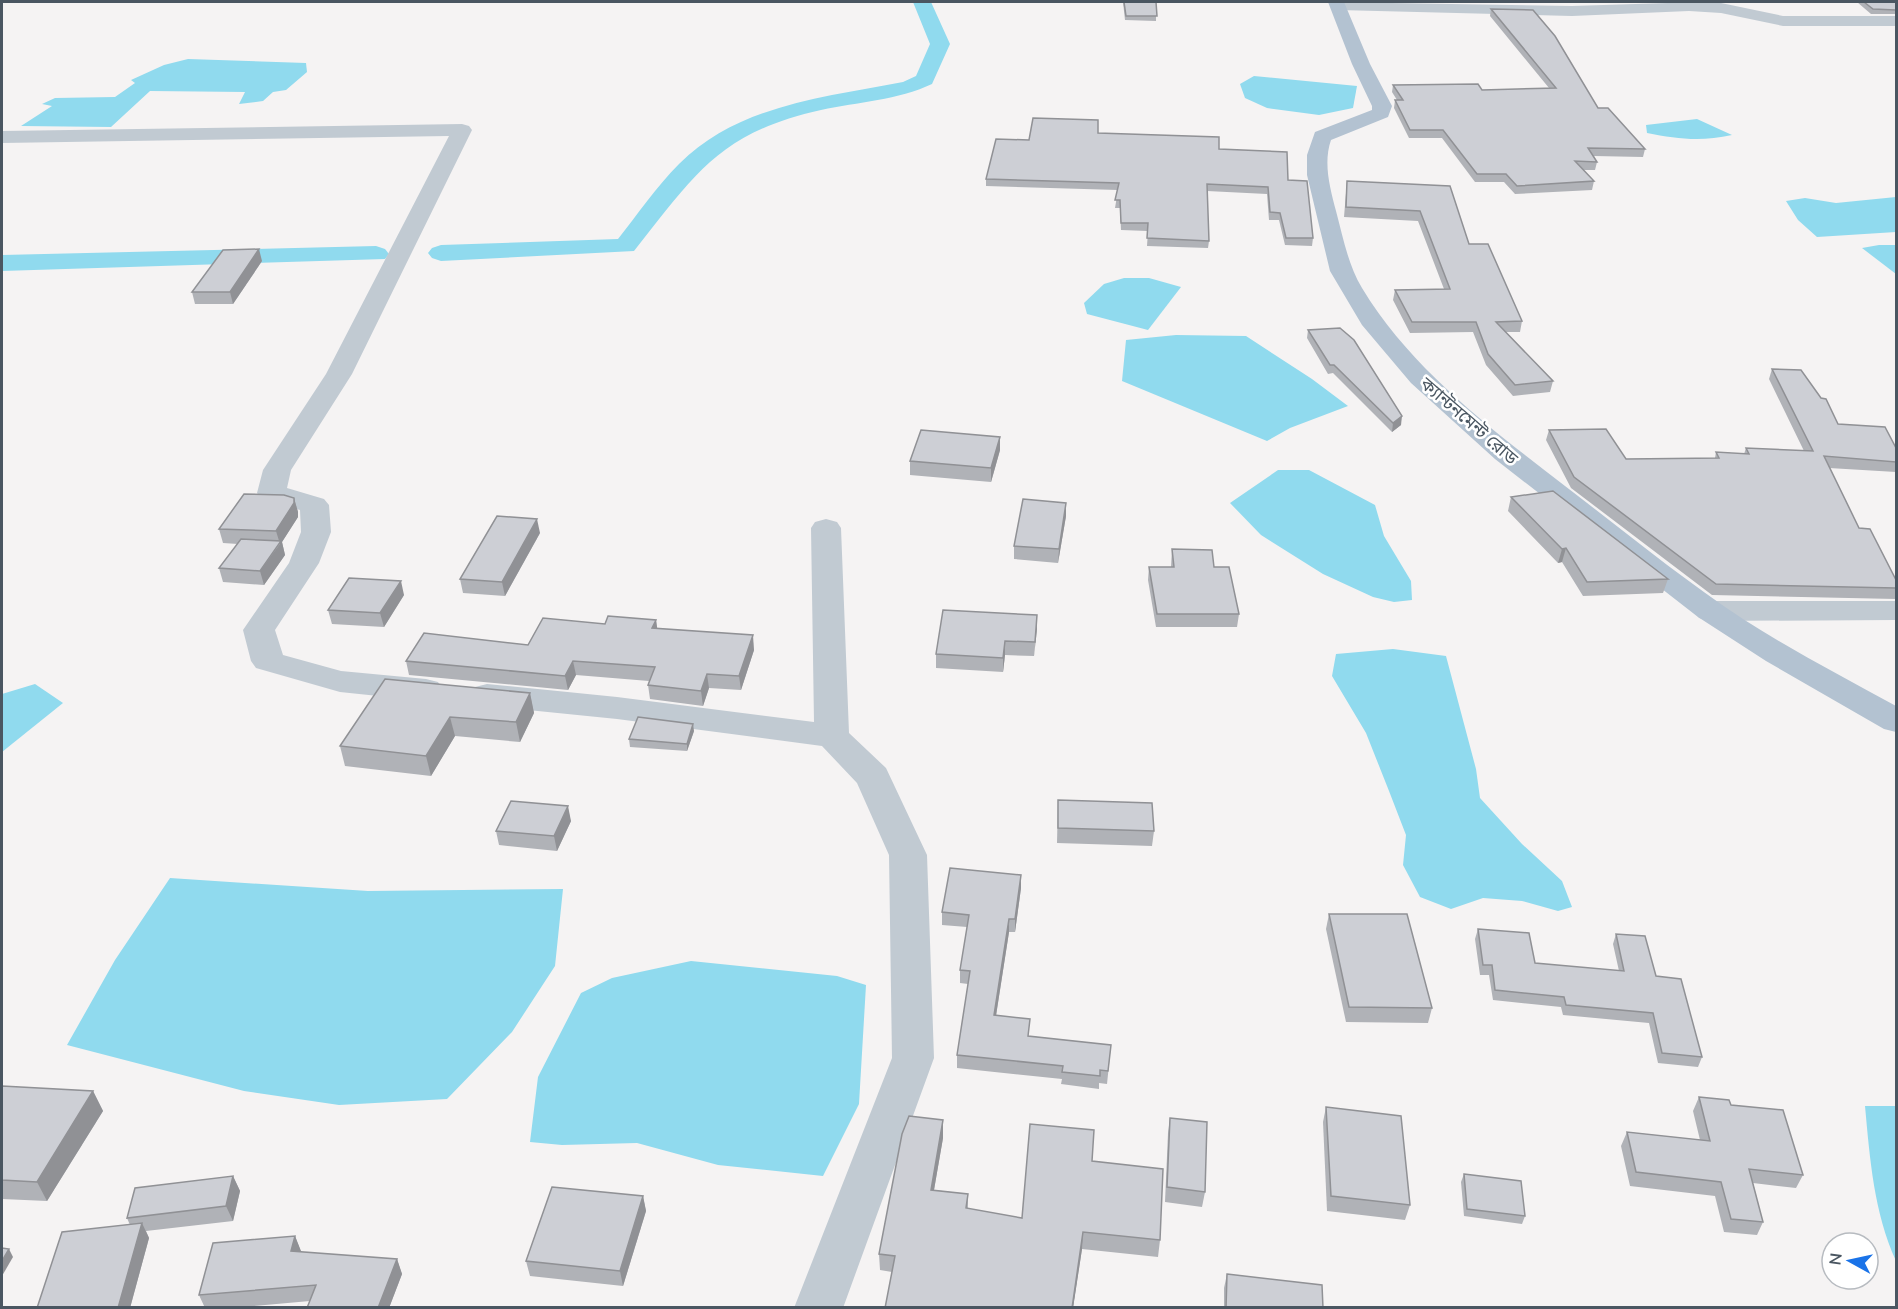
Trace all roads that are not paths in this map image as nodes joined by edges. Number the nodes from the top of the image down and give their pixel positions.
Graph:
1 (1337, 3) edge
2 (1896, 21) edge
3 (2, 137) edge
4 (826, 528) dead end
5 (1710, 611) junction
6 (1896, 611) edge
7 (1896, 721) edge
8 (832, 736) junction
9 (818, 1308) edge

1 - 2 street
1 - 5 main road, ক্যান্টনমেন্ট রোড
3 - 8 street
4 - 8 street
5 - 6 street
5 - 7 main road, ক্যান্টনমেন্ট রোড
8 - 9 street

